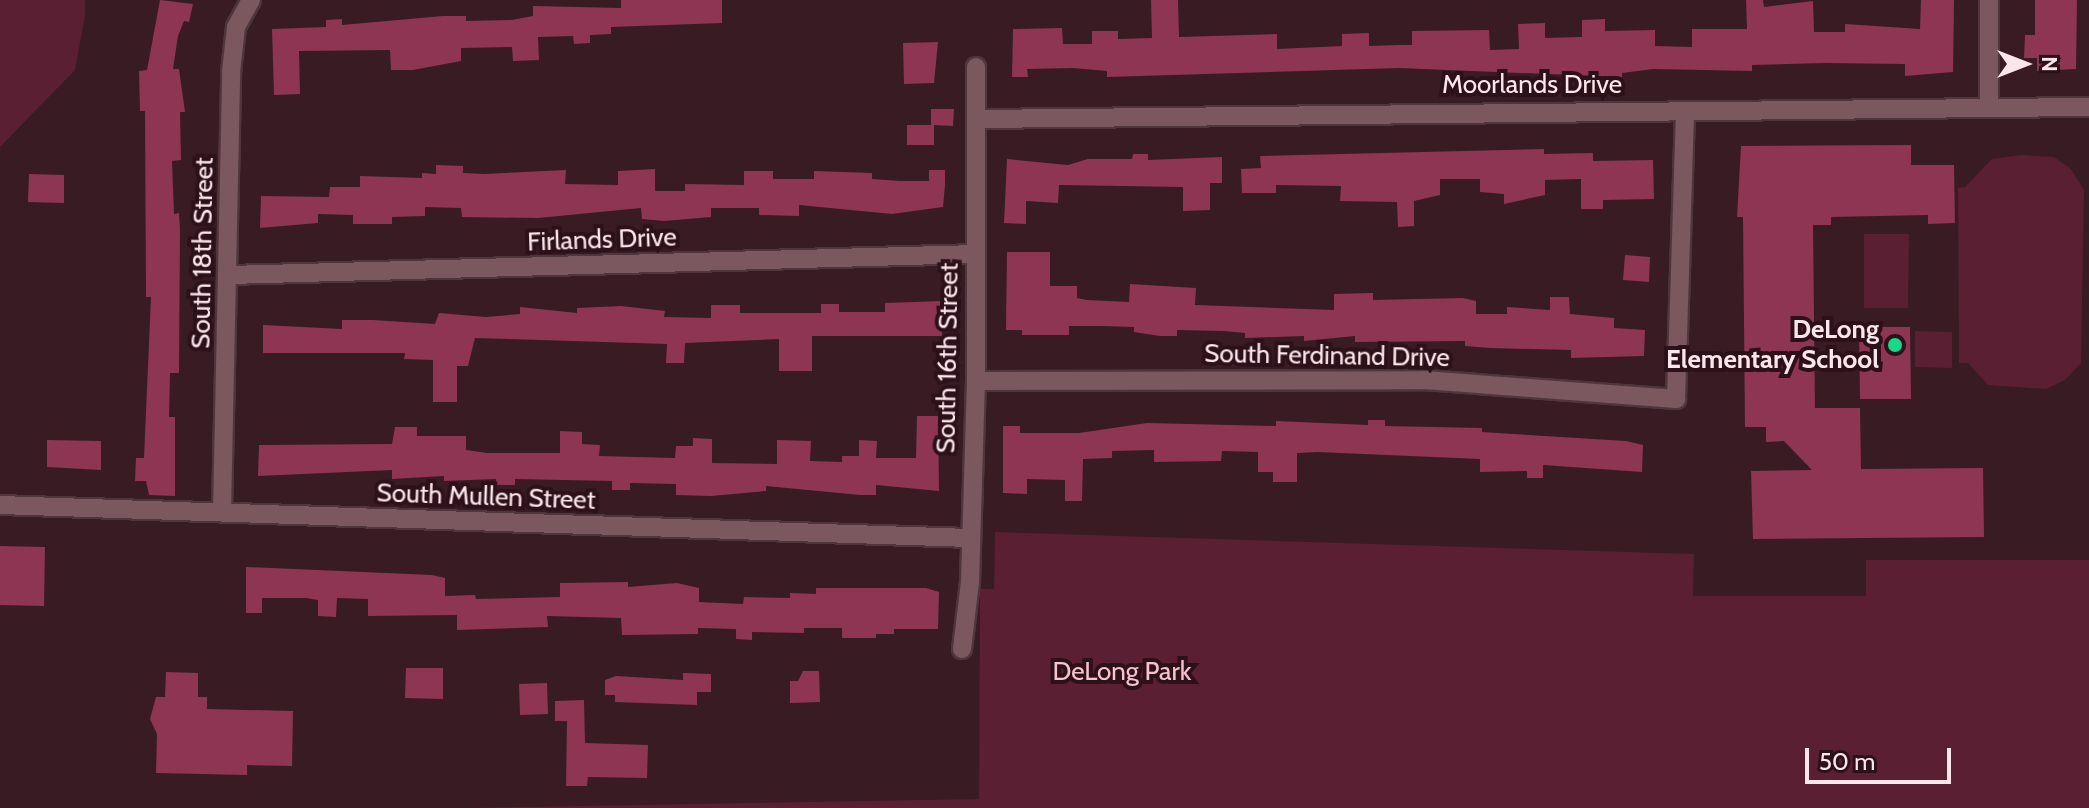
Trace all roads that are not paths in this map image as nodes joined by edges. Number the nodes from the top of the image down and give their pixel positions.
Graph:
1 (251, 0) edge
2 (1989, 0) edge
3 (976, 67) dead end
4 (1989, 107) junction
5 (2089, 107) edge
6 (1685, 111) junction
7 (976, 119) junction
8 (975, 254) junction
9 (230, 275) junction
10 (976, 381) junction
11 (0, 505) edge
12 (222, 512) junction
13 (970, 538) junction
14 (962, 649) dead end

1 - 9 street, South 18th Street
2 - 4 street
3 - 7 street, South 16th Street
4 - 5 street, Moorlands Drive
4 - 6 street, Moorlands Drive
6 - 7 street, Moorlands Drive
6 - 10 street, South Ferdinand Drive
7 - 8 street, South 16th Street
8 - 9 street, Firlands Drive
8 - 10 street, South 16th Street
9 - 12 street, South 18th Street
10 - 13 street, South 16th Street
11 - 12 street, South Mullen Street
12 - 13 street, South Mullen Street
13 - 14 street, South 16th Street

